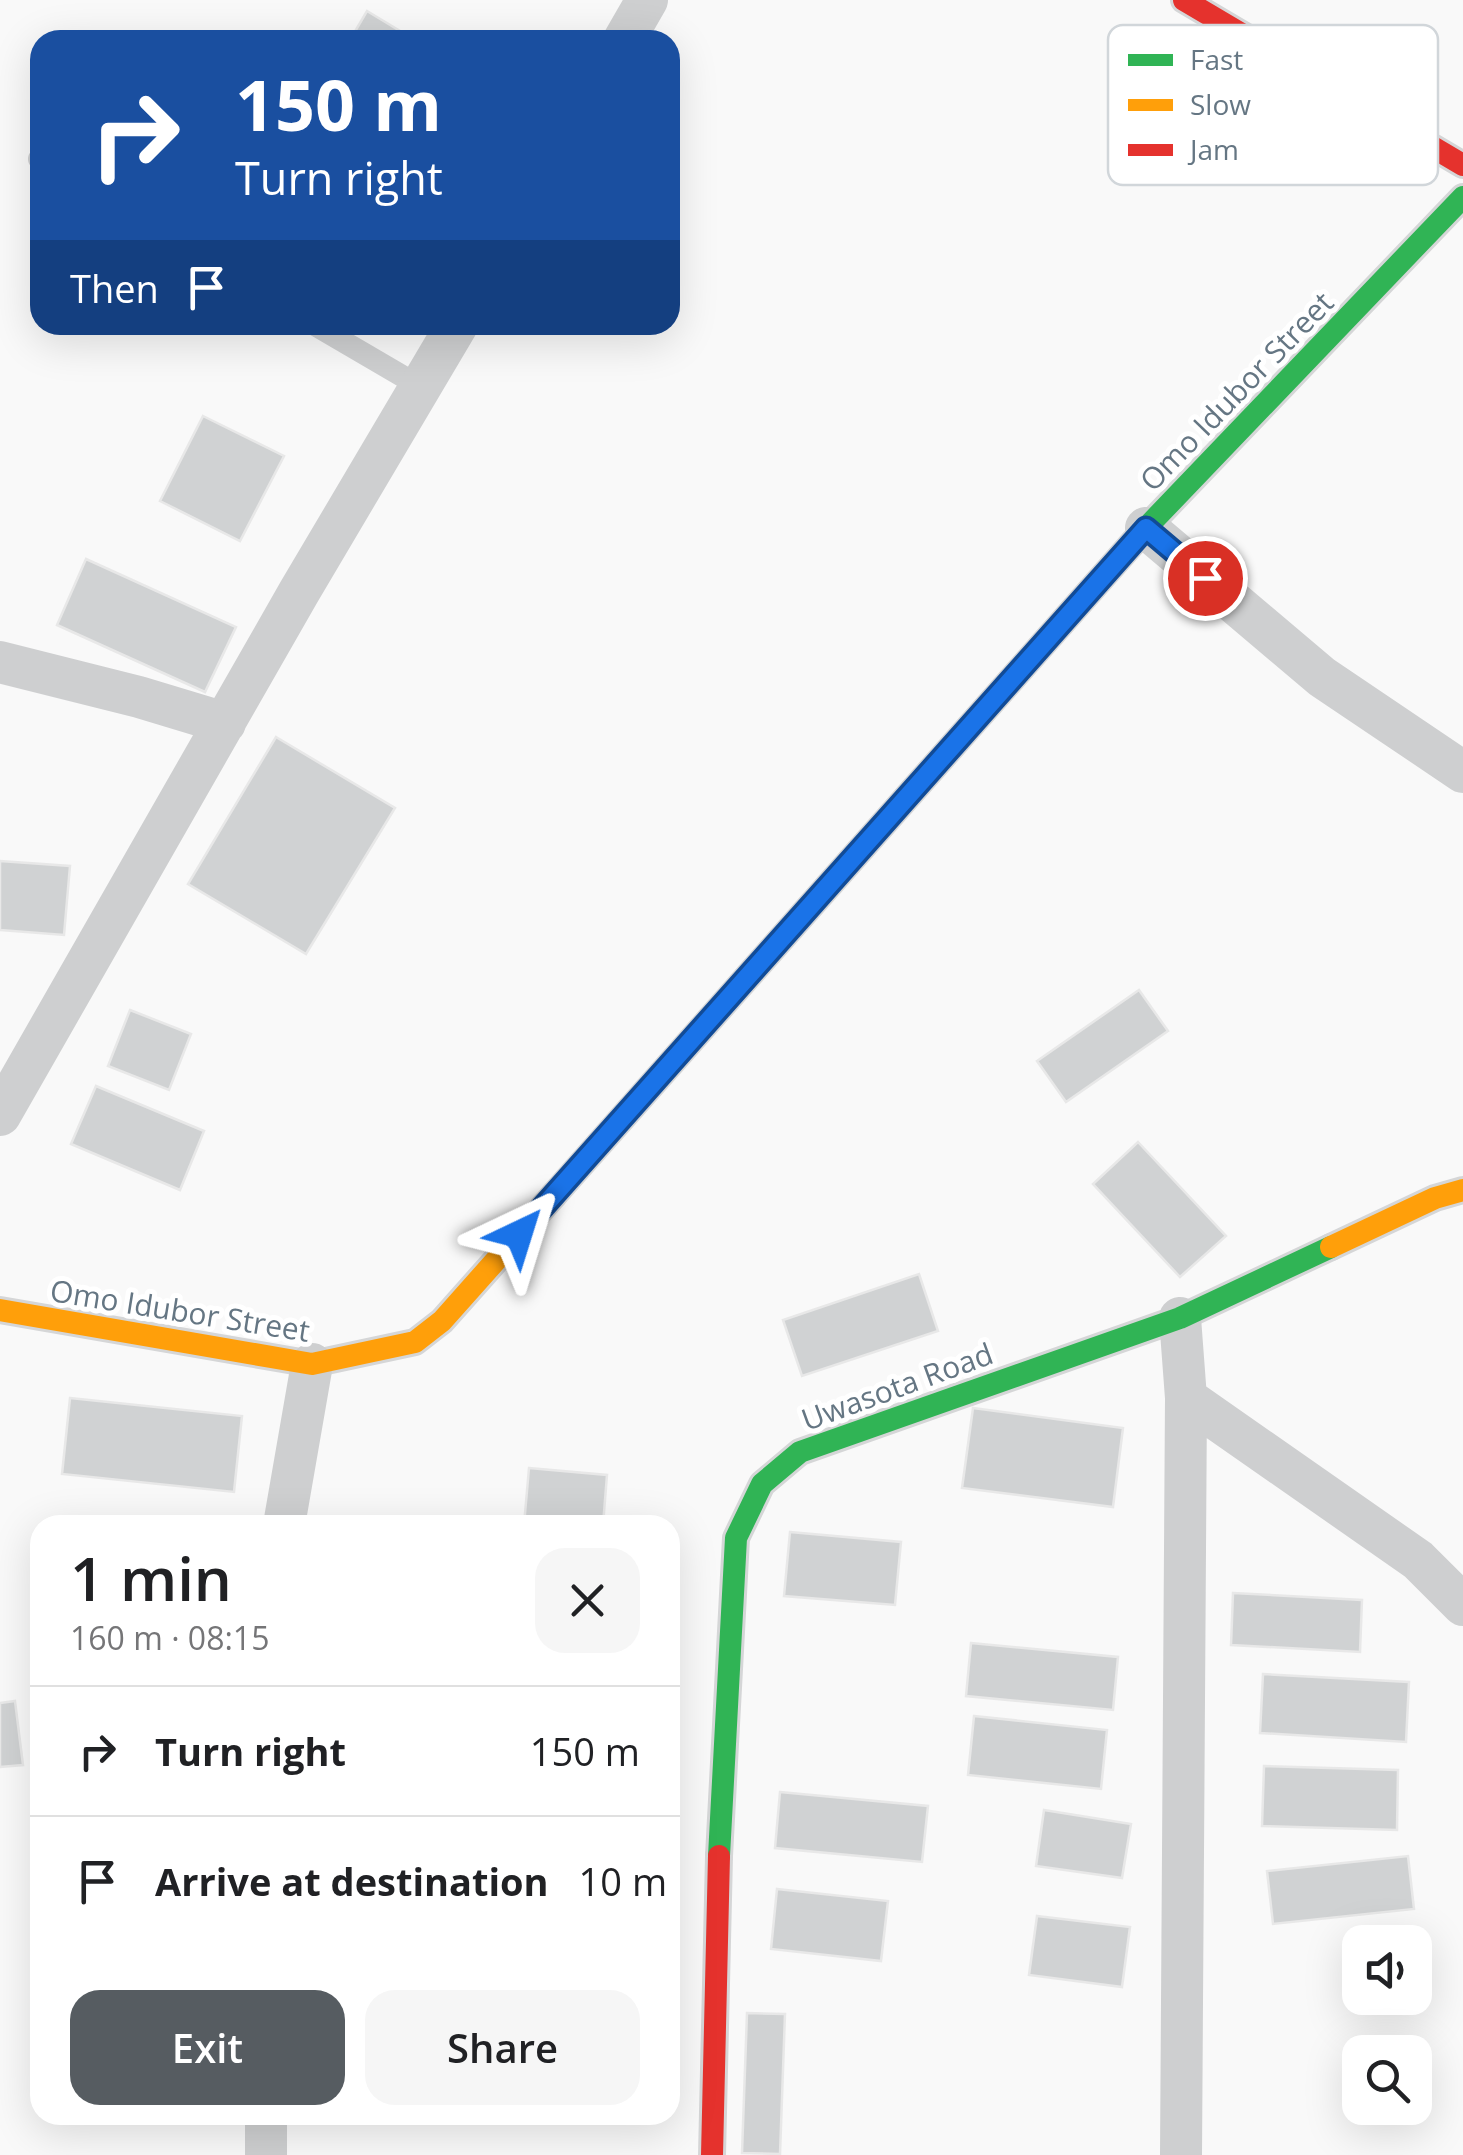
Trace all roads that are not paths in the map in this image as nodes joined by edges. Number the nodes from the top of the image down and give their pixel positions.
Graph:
1 (647, 0) edge
2 (1184, 0) edge
3 (1227, 25) edge
4 (630, 30) edge
5 (1438, 149) edge
6 (1463, 164) edge
7 (1463, 197) edge
8 (331, 335) edge
9 (451, 335) edge
10 (421, 387) junction
11 (1146, 528) junction
12 (0, 662) edge
13 (226, 723) junction
14 (1463, 772) edge
15 (0, 1115) edge
16 (1463, 1190) edge
17 (0, 1310) edge
18 (1180, 1318) junction
19 (312, 1364) junction
20 (1186, 1398) junction
21 (286, 1515) edge
22 (1463, 1606) edge
23 (266, 2125) edge
24 (266, 2155) edge
25 (712, 2155) edge
26 (1181, 2155) edge

1 - 4 street
2 - 3 street
5 - 6 street
7 - 11 street, Omo Idubor Street
8 - 10 lane
9 - 10 street
10 - 13 street
11 - 14 street
11 - 19 street, Omo Idubor Street
12 - 13 street
13 - 15 street
16 - 18 street, Uwasota Road
17 - 19 street, Omo Idubor Street
18 - 20 street
18 - 25 street, Uwasota Road
19 - 21 street
20 - 22 street
20 - 26 street
23 - 24 street

